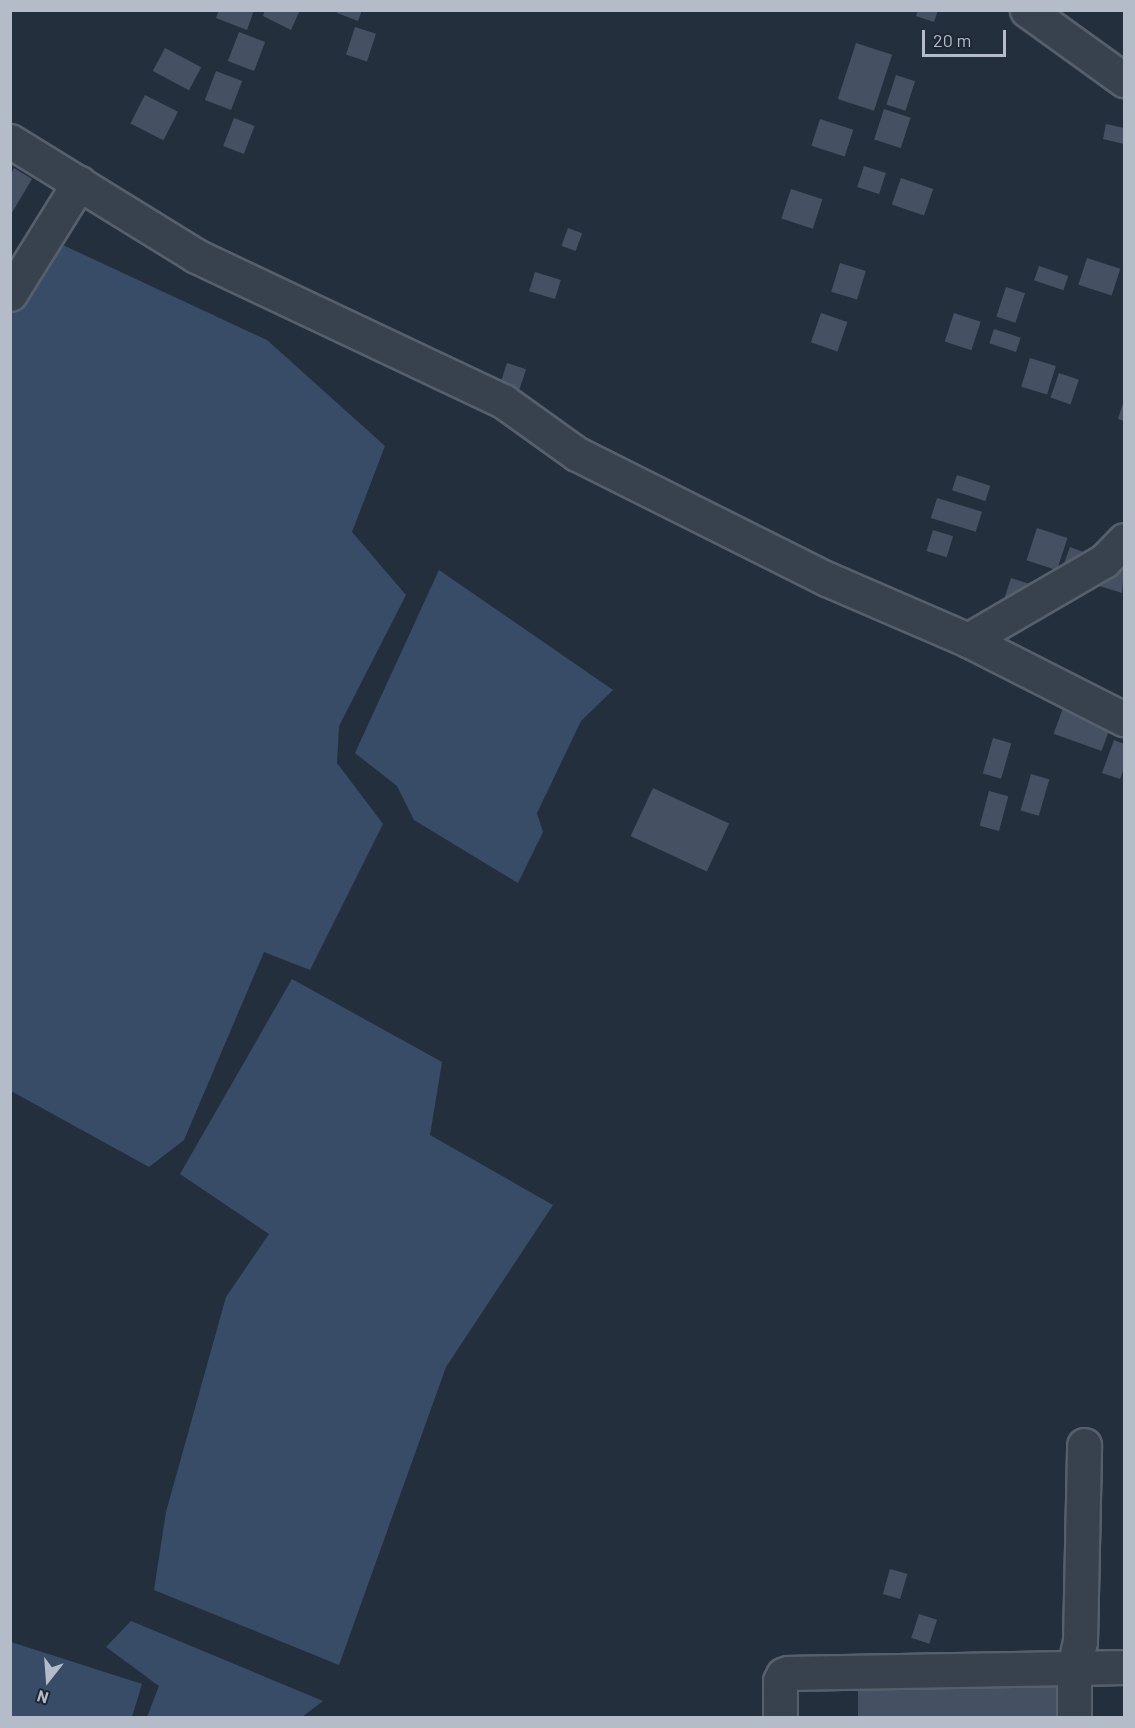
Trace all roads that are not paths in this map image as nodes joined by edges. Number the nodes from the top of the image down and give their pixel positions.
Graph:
1 (1027, 10) edge
2 (1125, 81) edge
3 (10, 141) edge
4 (79, 183) junction
5 (10, 294) edge
6 (1125, 540) edge
7 (968, 640) junction
8 (1125, 718) edge
9 (1084, 1445) dead end
10 (1074, 1667) junction
11 (1125, 1667) edge
12 (780, 1718) edge
13 (1074, 1718) edge

1 - 2 street
3 - 4 street
4 - 5 street
4 - 7 street
6 - 7 street
7 - 8 street
9 - 10 street
10 - 11 street
10 - 12 street
10 - 13 street

